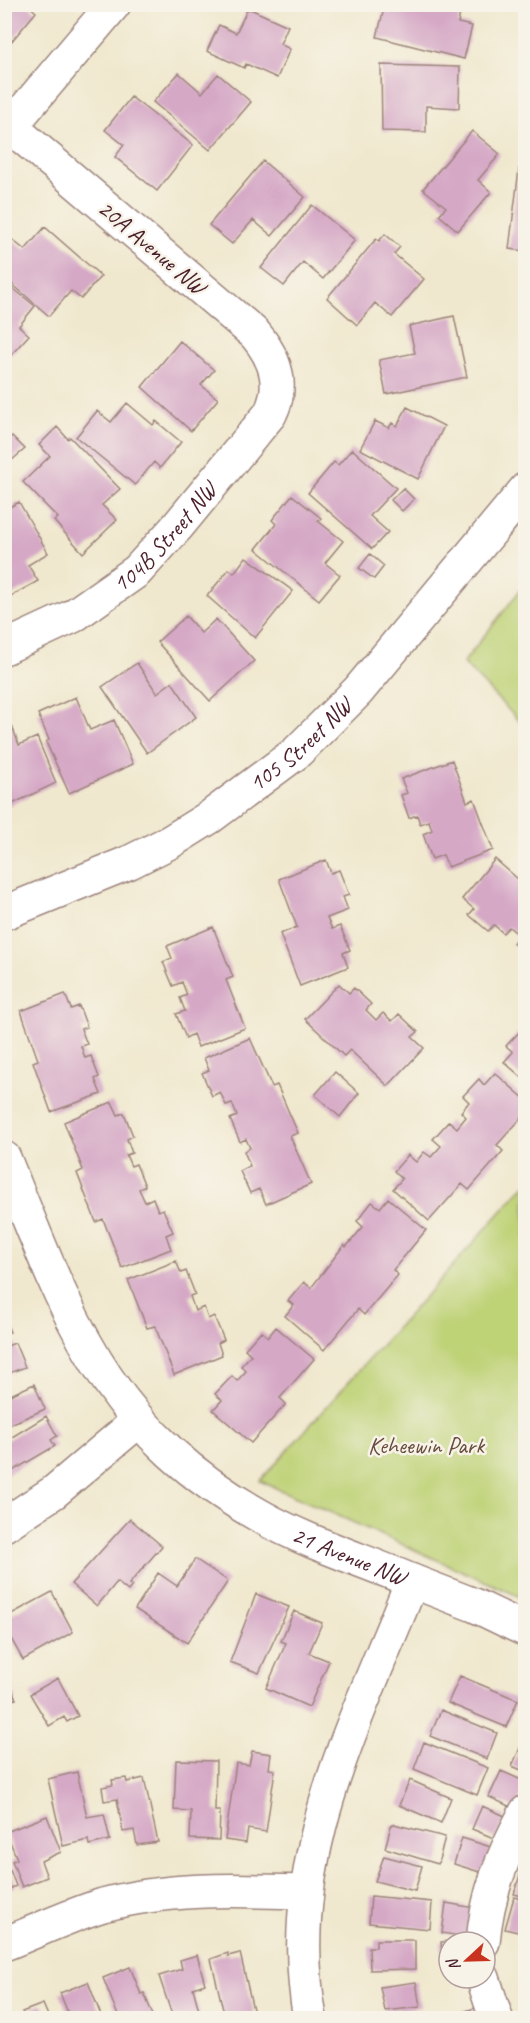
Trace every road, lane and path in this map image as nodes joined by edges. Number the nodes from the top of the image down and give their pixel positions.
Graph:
1 (114, 4) edge
2 (8, 131) edge
3 (278, 379) joint
4 (525, 489) edge
5 (4, 648) edge
6 (4, 913) edge
7 (4, 1158) edge
8 (138, 1421) junction
9 (4, 1525) edge
10 (412, 1581) junction
11 (525, 1630) edge
12 (525, 1812) edge
13 (306, 1892) junction
14 (484, 1930) edge
15 (4, 1944) edge
16 (487, 1990) edge
17 (310, 2019) edge
18 (496, 2019) edge

1 - 2 street
2 - 3 street, 20A Avenue NW
3 - 5 street, 104B Street NW
4 - 6 street, 105 Street NW
7 - 8 street, 21 Avenue NW
8 - 9 street
8 - 10 street, 21 Avenue NW
10 - 11 street
10 - 13 street, 21 Avenue NW
12 - 14 street
13 - 15 street
13 - 17 street, 21 Avenue NW
16 - 18 street

